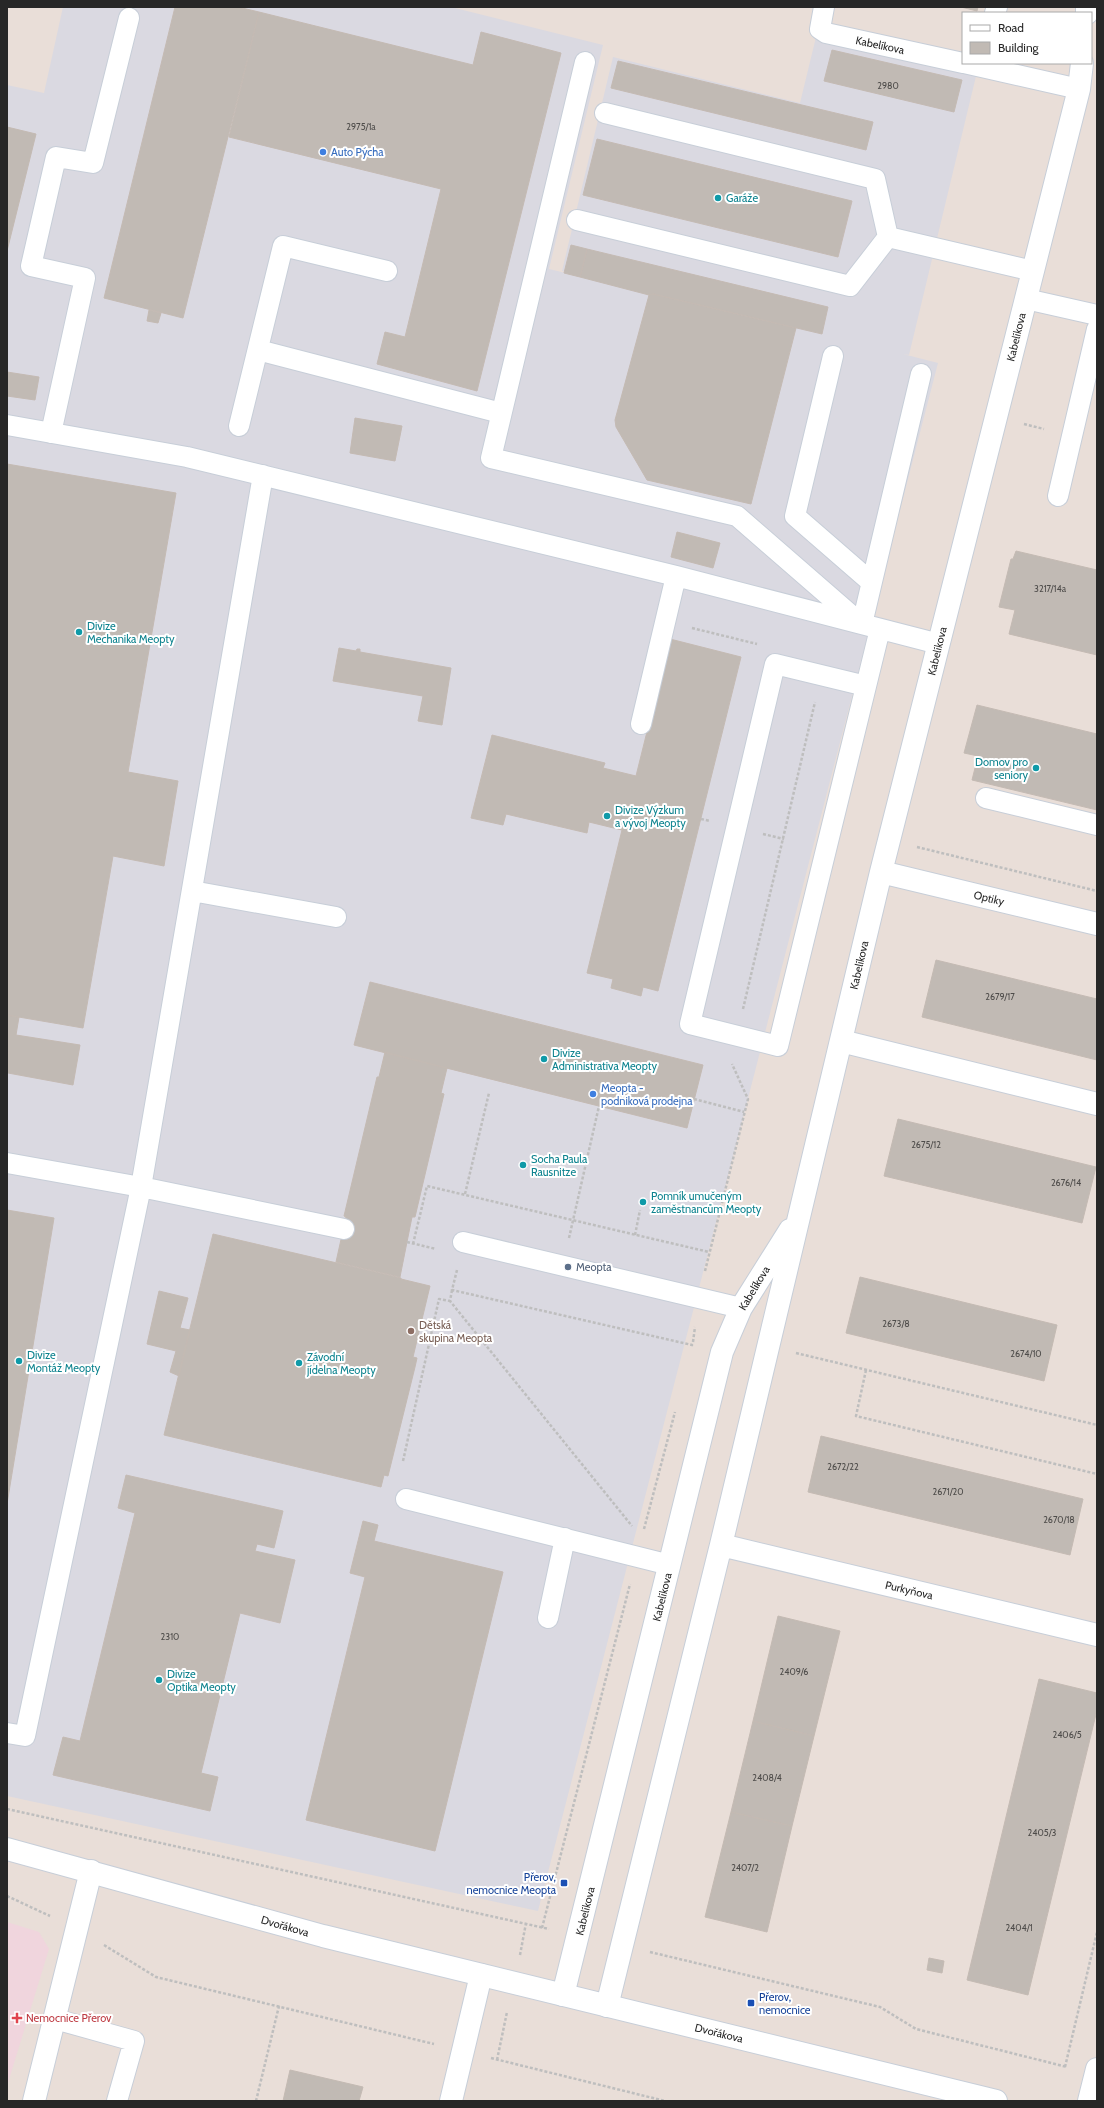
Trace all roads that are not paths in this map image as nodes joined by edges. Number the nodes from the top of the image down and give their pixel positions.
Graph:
1 (824, 7) edge
2 (129, 18) dead end
3 (962, 61) edge
4 (586, 62) dead end
5 (974, 64) edge
6 (1082, 64) edge
7 (1079, 89) junction
8 (605, 112) dead end
9 (577, 220) dead end
10 (888, 237) junction
11 (387, 271) dead end
12 (1033, 271) junction
13 (1026, 299) junction
14 (1097, 315) edge
15 (1097, 329) edge
16 (258, 350) junction
17 (833, 356) dead end
18 (921, 374) dead end
19 (502, 413) junction
20 (7, 425) edge
21 (239, 426) dead end
22 (51, 433) junction
23 (264, 475) junction
24 (1058, 496) dead end
25 (676, 576) junction
26 (871, 582) junction
27 (871, 627) junction
28 (939, 644) junction
29 (866, 686) junction
30 (641, 724) dead end
31 (986, 798) dead end
32 (1097, 825) edge
33 (881, 872) junction
34 (192, 891) junction
35 (336, 917) dead end
36 (1097, 924) edge
37 (841, 1041) junction
38 (1097, 1104) edge
39 (7, 1163) edge
40 (141, 1187) junction
41 (800, 1214) junction
42 (344, 1229) dead end
43 (463, 1242) dead end
44 (741, 1308) junction
45 (776, 1316) junction
46 (406, 1500) dead end
47 (565, 1538) junction
48 (721, 1545) junction
49 (670, 1565) junction
50 (548, 1618) dead end
51 (1097, 1635) edge
52 (7, 1733) edge
53 (7, 1849) edge
54 (91, 1871) junction
55 (481, 1975) junction
56 (563, 1995) junction
57 (607, 2006) junction
58 (55, 2019) junction
59 (1097, 2068) edge
60 (956, 2096) edge
61 (34, 2101) edge
62 (117, 2101) edge
63 (451, 2101) edge
64 (996, 2101) edge
65 (1089, 2101) edge

1 - 3 lane, Kabelíkova
2 - 22 lane
4 - 19 lane
5 - 7 lane, Kabelíkova
6 - 7 street, Kabelíkova
7 - 12 street, Kabelíkova
8 - 10 lane
9 - 10 lane
10 - 12 lane
11 - 16 lane
12 - 13 street, Kabelíkova
13 - 14 lane
13 - 28 street, Kabelíkova
15 - 24 lane
16 - 19 lane
16 - 21 lane
17 - 26 lane
18 - 26 lane
19 - 27 lane
20 - 22 lane
22 - 23 lane
23 - 25 lane
23 - 34 lane
25 - 27 lane
25 - 30 lane
26 - 27 lane
27 - 28 lane
27 - 29 lane
28 - 33 street, Kabelíkova
29 - 29 lane
31 - 32 lane
33 - 36 street, Optiky
33 - 37 street, Kabelíkova
34 - 35 lane
34 - 40 lane
37 - 38 street
37 - 41 street, Kabelíkova
39 - 40 lane
40 - 42 lane
40 - 52 lane
41 - 44 street, Kabelíkova
41 - 45 street, Kabelíkova
43 - 44 lane
44 - 45 street
44 - 49 street, Kabelíkova
45 - 48 street, Kabelíkova
46 - 47 lane
47 - 49 lane
47 - 50 lane
48 - 51 street, Purkyňova
48 - 57 street, Kabelíkova
49 - 56 street, Kabelíkova
53 - 54 street, Dvořákova
54 - 55 street, Dvořákova
54 - 58 street
55 - 56 street, Dvořákova
55 - 63 street
56 - 57 street, Dvořákova
57 - 60 street, Dvořákova
58 - 61 street
58 - 62 lane
59 - 65 street
60 - 64 street, Dvořákova

